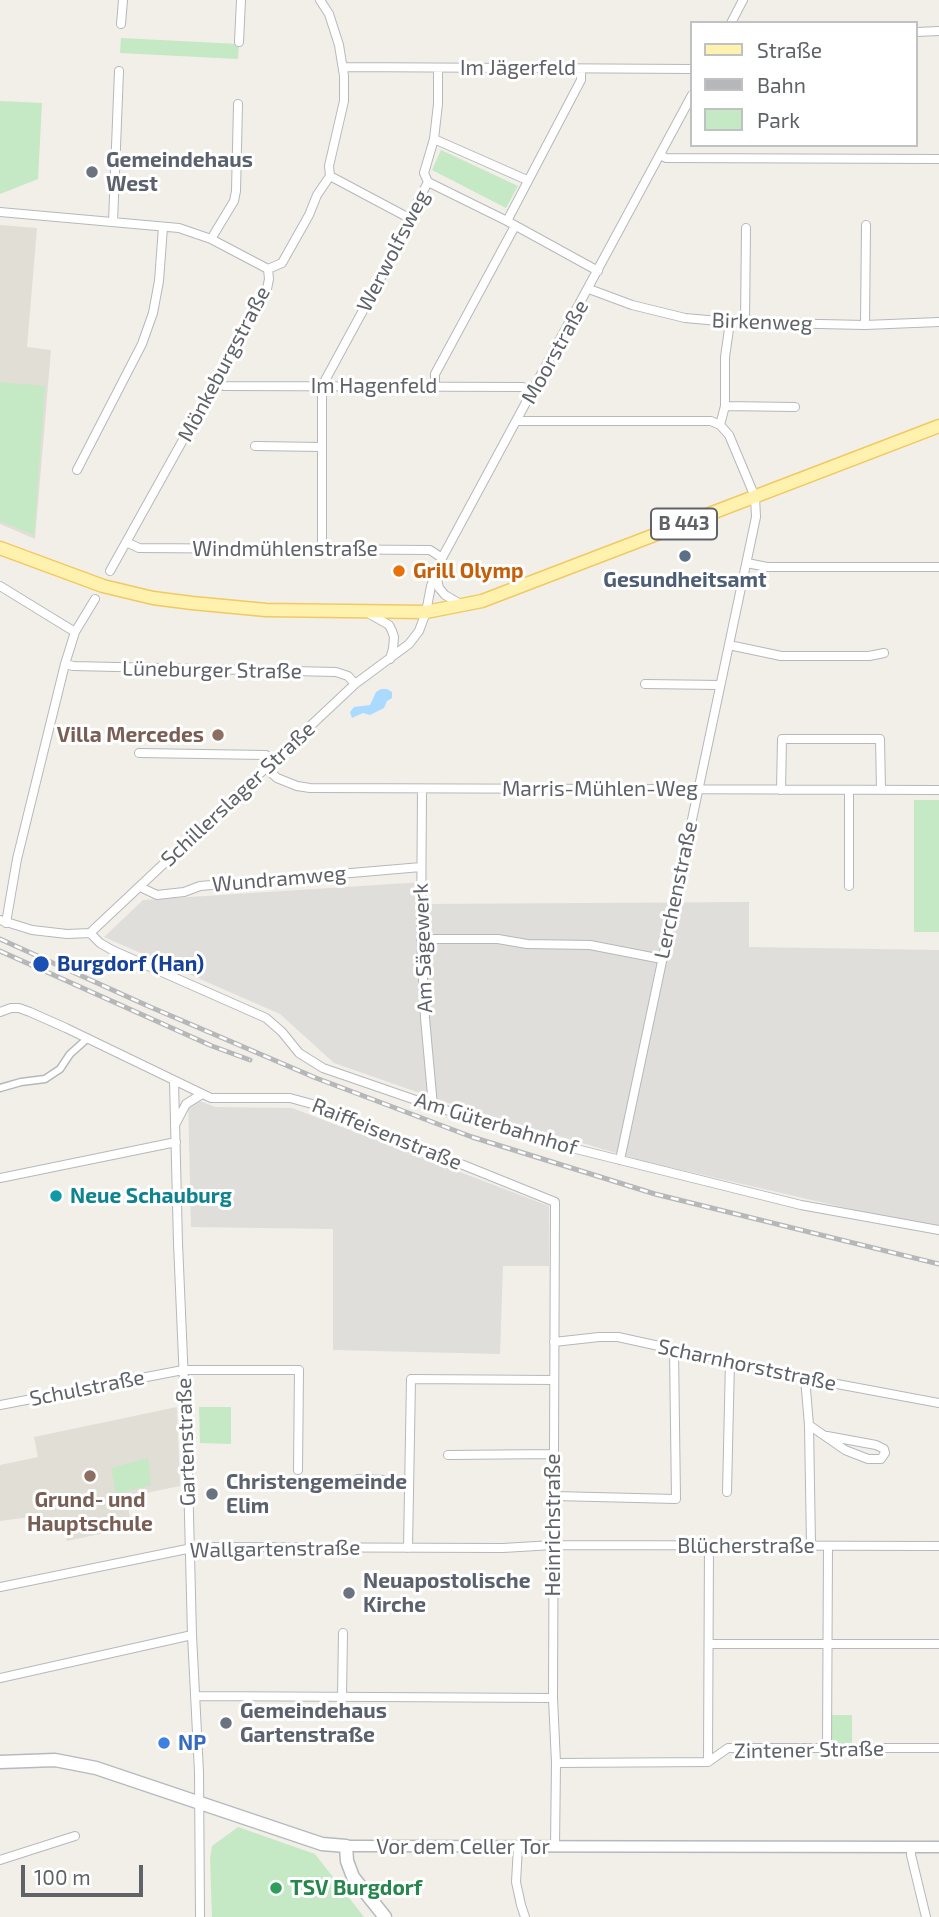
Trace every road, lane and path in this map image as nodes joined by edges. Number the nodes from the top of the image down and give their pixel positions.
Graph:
1 (122, 0) edge
2 (241, 0) edge
3 (320, 0) edge
4 (743, 0) edge
5 (732, 21) edge
6 (121, 24) dead end
7 (939, 31) edge
8 (918, 32) edge
9 (239, 42) dead end
10 (343, 67) junction
11 (438, 68) junction
12 (581, 69) junction
13 (690, 69) edge
14 (120, 71) dead end
15 (690, 99) edge
16 (238, 104) dead end
17 (434, 139) junction
18 (660, 155) junction
19 (939, 159) edge
20 (330, 176) junction
21 (527, 180) junction
22 (428, 182) junction
23 (0, 212) edge
24 (409, 218) junction
25 (507, 221) junction
26 (113, 222) junction
27 (866, 225) dead end
28 (515, 226) junction
29 (163, 227) junction
30 (746, 228) dead end
31 (211, 239) junction
32 (268, 269) junction
33 (598, 271) junction
34 (589, 289) junction
35 (730, 322) junction
36 (939, 322) edge
37 (746, 323) junction
38 (865, 325) junction
39 (216, 382) junction
40 (322, 386) junction
41 (435, 386) junction
42 (532, 392) junction
43 (725, 406) junction
44 (795, 407) dead end
45 (517, 421) junction
46 (720, 425) junction
47 (939, 426) edge
48 (255, 446) dead end
49 (321, 447) junction
50 (77, 470) dead end
51 (755, 497) junction
52 (126, 542) junction
53 (0, 548) edge
54 (322, 549) junction
55 (442, 558) junction
56 (747, 563) junction
57 (939, 567) edge
58 (110, 571) dead end
59 (436, 575) junction
60 (1, 590) edge
61 (95, 599) dead end
62 (464, 606) junction
63 (365, 612) junction
64 (426, 612) junction
65 (75, 632) junction
66 (729, 645) junction
67 (884, 653) dead end
68 (390, 659) junction
69 (65, 664) junction
70 (355, 684) junction
71 (645, 684) dead end
72 (720, 685) junction
73 (139, 753) dead end
74 (270, 764) junction
75 (422, 789) junction
76 (698, 789) junction
77 (781, 790) junction
78 (849, 790) junction
79 (881, 790) junction
80 (939, 790) edge
81 (421, 867) junction
82 (849, 886) dead end
83 (140, 887) junction
84 (3, 921) edge
85 (90, 933) junction
86 (421, 939) junction
87 (662, 959) junction
88 (0, 1012) edge
89 (88, 1038) junction
90 (174, 1081) junction
91 (0, 1088) edge
92 (202, 1094) junction
93 (433, 1107) junction
94 (175, 1125) junction
95 (176, 1142) junction
96 (620, 1160) junction
97 (0, 1178) edge
98 (555, 1202) joint
99 (939, 1230) edge
100 (554, 1342) junction
101 (674, 1350) junction
102 (730, 1361) junction
103 (183, 1370) junction
104 (805, 1377) junction
105 (554, 1380) junction
106 (939, 1404) edge
107 (0, 1405) edge
108 (809, 1425) junction
109 (827, 1436) junction
110 (554, 1454) junction
111 (448, 1455) dead end
112 (298, 1470) dead end
113 (358, 1479) dead end
114 (409, 1480) junction
115 (727, 1492) dead end
116 (554, 1496) junction
117 (553, 1545) junction
118 (709, 1545) junction
119 (811, 1545) junction
120 (828, 1546) junction
121 (939, 1546) edge
122 (189, 1548) junction
123 (408, 1548) junction
124 (0, 1587) edge
125 (343, 1633) dead end
126 (192, 1635) junction
127 (709, 1644) junction
128 (826, 1644) junction
129 (939, 1644) edge
130 (0, 1678) edge
131 (195, 1696) junction
132 (342, 1697) junction
133 (553, 1698) junction
134 (827, 1748) junction
135 (939, 1748) edge
136 (0, 1762) edge
137 (708, 1762) junction
138 (556, 1763) junction
139 (198, 1802) junction
140 (75, 1836) dead end
141 (346, 1846) junction
142 (518, 1847) junction
143 (555, 1847) junction
144 (939, 1847) edge
145 (911, 1848) junction
146 (0, 1860) edge
147 (200, 1917) edge
148 (386, 1917) edge
149 (525, 1917) edge
150 (926, 1917) edge

1 - 6 street
2 - 9 street
3 - 10 street, Mönkeburgstraße
4 - 5 street
7 - 8 street
10 - 11 street, Im Jägerfeld
10 - 20 street, Mönkeburgstraße
11 - 12 street, Im Jägerfeld
11 - 17 street, Werwolfsweg
12 - 13 street, Im Jägerfeld
12 - 21 street
14 - 26 street
15 - 18 street, Moorstraße
16 - 31 street
17 - 21 street
17 - 22 street, Werwolfsweg
18 - 19 street
18 - 33 street, Moorstraße
20 - 24 street
20 - 32 street, Mönkeburgstraße
21 - 25 street
22 - 24 street, Werwolfsweg
22 - 25 street
23 - 26 street
24 - 40 street, Werwolfsweg
25 - 28 street
26 - 29 street
27 - 38 street
28 - 33 street
28 - 41 street
29 - 31 street
29 - 50 street
30 - 37 street
31 - 32 street
32 - 39 street, Mönkeburgstraße
33 - 34 street, Moorstraße
34 - 35 street, Birkenweg
34 - 42 street, Moorstraße
35 - 37 street, Birkenweg
35 - 43 street
36 - 38 street, Birkenweg
37 - 38 street, Birkenweg
39 - 40 street, Im Hagenfeld
39 - 52 street, Mönkeburgstraße
40 - 41 street, Im Hagenfeld
40 - 49 street
41 - 42 street, Im Hagenfeld
42 - 45 street, Moorstraße
43 - 44 street
43 - 46 street
45 - 46 street
45 - 55 street, Moorstraße
46 - 51 street
47 - 51 main road, B 443
48 - 49 street
49 - 54 street
51 - 56 street, Lerchenstraße
51 - 62 main road, B 443
52 - 54 street, Windmühlenstraße
52 - 58 street, Mönkeburgstraße
53 - 63 main road, B 443
54 - 55 street, Windmühlenstraße
55 - 59 street, Moorstraße
56 - 57 street
56 - 66 street, Lerchenstraße
59 - 62 street
59 - 64 street, Moorstraße
60 - 65 street
61 - 65 street
62 - 64 main road, B 443
63 - 64 main road, B 443
63 - 68 street
64 - 68 street, Schillerslager Straße
65 - 69 street
66 - 67 street
66 - 72 street, Lerchenstraße
68 - 70 street, Schillerslager Straße
69 - 70 street, Lüneburger Straße
69 - 84 street
70 - 74 street, Schillerslager Straße
71 - 72 street
72 - 76 street, Lerchenstraße
73 - 74 street, Marris-Mühlen-Weg
74 - 75 street, Marris-Mühlen-Weg
74 - 83 street, Schillerslager Straße
75 - 76 street, Marris-Mühlen-Weg
75 - 81 street, Am Sägewerk
76 - 77 street, Marris-Mühlen-Weg
76 - 87 street, Lerchenstraße
77 - 78 street, Marris-Mühlen-Weg
77 - 79 street
78 - 79 street, Marris-Mühlen-Weg
78 - 82 street
79 - 80 street, Marris-Mühlen-Weg
81 - 83 street, Wundramweg
81 - 86 street, Am Sägewerk
83 - 85 street, Schillerslager Straße
84 - 85 street
85 - 93 street, Am Güterbahnhof
86 - 87 street
86 - 93 street, Am Sägewerk
87 - 96 street, Lerchenstraße
88 - 89 street, Raiffeisenstraße
89 - 90 street, Raiffeisenstraße
89 - 91 street
90 - 92 street, Raiffeisenstraße
90 - 94 street, Gartenstraße
92 - 94 street
92 - 98 street, Raiffeisenstraße
93 - 96 street, Am Güterbahnhof
94 - 95 street, Gartenstraße
95 - 97 street
95 - 103 street, Gartenstraße
96 - 99 street, Am Güterbahnhof
98 - 100 street, Heinrichstraße
100 - 101 street, Scharnhorststraße
100 - 105 street, Heinrichstraße
101 - 102 street, Scharnhorststraße
101 - 116 street
102 - 104 street, Scharnhorststraße
102 - 115 street
103 - 107 street, Schulstraße
103 - 112 street, Schulstraße
103 - 122 street, Gartenstraße
104 - 106 street, Scharnhorststraße
104 - 108 street
105 - 110 street, Heinrichstraße
105 - 114 street
108 - 109 street
108 - 119 street
109 - 109 street
110 - 111 street
110 - 116 street, Heinrichstraße
113 - 114 street
114 - 123 street
116 - 117 street, Heinrichstraße
117 - 118 street, Blücherstraße
117 - 123 street, Wallgartenstraße
117 - 133 street, Heinrichstraße
118 - 119 street, Blücherstraße
118 - 127 street
119 - 120 street, Blücherstraße
120 - 121 street, Blücherstraße
120 - 128 street
122 - 123 street, Wallgartenstraße
122 - 124 street, Wallgartenstraße
122 - 126 street, Gartenstraße
125 - 132 street
126 - 130 street
126 - 131 street, Gartenstraße
127 - 128 street
127 - 137 street
128 - 129 street
128 - 134 street
131 - 132 street
131 - 139 street, Gartenstraße
132 - 133 street
133 - 138 street, Heinrichstraße
134 - 135 street, Zintener Straße
134 - 137 street, Zintener Straße
136 - 139 main road, Vor dem Celler Tor
137 - 138 street, Zintener Straße
138 - 143 street, Heinrichstraße
139 - 141 main road, Vor dem Celler Tor
139 - 147 street, Gartenstraße
140 - 146 street
141 - 142 street, Vor dem Celler Tor
141 - 148 main road
142 - 143 street, Vor dem Celler Tor
142 - 149 street
143 - 145 street, Vor dem Celler Tor
144 - 145 street, Vor dem Celler Tor
145 - 150 street

